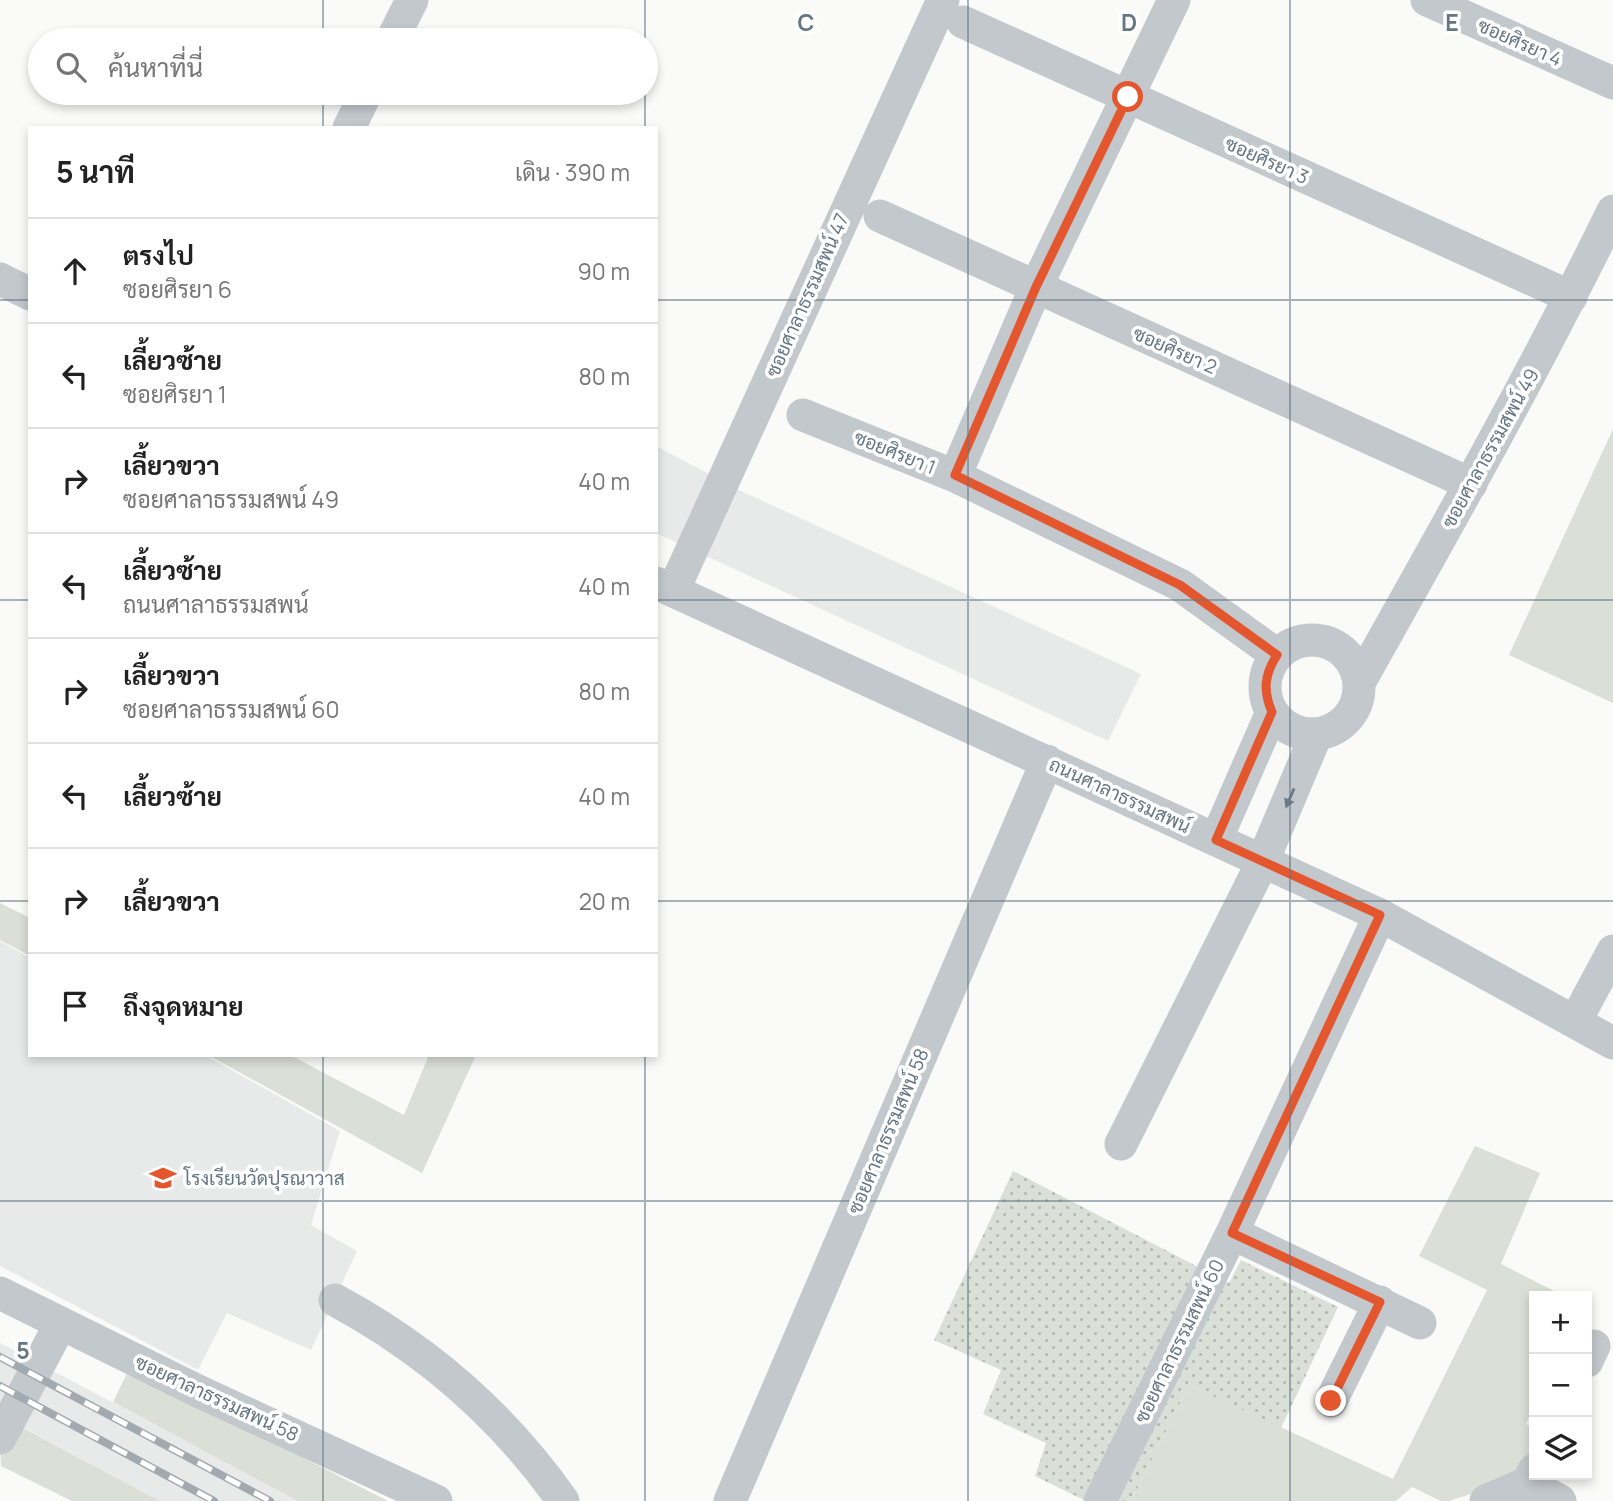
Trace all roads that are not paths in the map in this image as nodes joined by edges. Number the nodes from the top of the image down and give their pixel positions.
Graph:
1 (412, 0) edge
2 (1174, 0) edge
3 (1427, 0) edge
4 (953, 11) edge
5 (398, 28) edge
6 (1613, 83) edge
7 (1128, 97) junction
8 (360, 105) edge
9 (350, 126) edge
10 (1613, 211) edge
11 (880, 216) dead end
12 (0, 279) edge
13 (1036, 287) junction
14 (28, 292) edge
15 (1571, 297) junction
16 (803, 415) dead end
17 (955, 475) junction
18 (1471, 484) junction
19 (664, 587) edge
20 (1277, 655) junction
21 (1360, 681) junction
22 (1272, 712) junction
23 (1316, 735) junction
24 (1047, 761) junction
25 (1216, 840) junction
26 (1262, 863) junction
27 (1380, 915) junction
28 (1613, 951) edge
29 (1575, 1022) junction
30 (1613, 1043) edge
31 (1121, 1144) dead end
32 (1232, 1233) junction
33 (0, 1293) edge
34 (335, 1300) dead end
35 (1380, 1302) junction
36 (1420, 1322) dead end
37 (61, 1323) junction
38 (1331, 1401) dead end
39 (0, 1438) edge
40 (1527, 1485) edge
41 (436, 1501) edge
42 (563, 1501) edge
43 (730, 1501) edge
44 (1100, 1501) edge
45 (1486, 1501) edge
46 (1560, 1501) edge

1 - 5 street
2 - 7 street
3 - 6 street, ซอยศิรยา 4
4 - 7 street, ซอยศิรยา 3
4 - 19 street, ซอยศาลาธรรมสพน์ 47
7 - 13 street
7 - 15 street, ซอยศิรยา 3
8 - 9 street
10 - 15 street, ซอยศาลาธรรมสพน์ 49
11 - 13 street, ซอยศิรยา 2
12 - 14 street
13 - 17 street
13 - 18 street, ซอยศิรยา 2
15 - 18 street, ซอยศาลาธรรมสพน์ 49
16 - 17 street, ซอยศิรยา 1
17 - 20 street, ซอยศิรยา 1
18 - 21 street, ซอยศาลาธรรมสพน์ 49
19 - 24 street, ถนนศาลาธรรมสพน์
20 - 21 street
20 - 22 street
21 - 23 street, ซอยศาลาธรรมสพน์ 49
22 - 23 street
22 - 25 street
23 -> 26 street
24 - 25 street, ถนนศาลาธรรมสพน์
24 - 43 street, ซอยศาลาธรรมสพน์ 58
25 - 26 street, ถนนศาลาธรรมสพน์
26 - 27 street, ถนนศาลาธรรมสพน์
26 - 31 street
27 - 29 street, ถนนศาลาธรรมสพน์
27 - 32 street, ซอยศาลาธรรมสพน์ 60
28 - 29 street
29 - 30 street, ถนนศาลาธรรมสพน์
32 - 35 street
32 - 44 street, ซอยศาลาธรรมสพน์ 60
33 - 37 street, ซอยศาลาธรรมสพน์ 58
34 - 42 street
35 - 36 street
35 - 38 street
37 - 39 street
37 - 41 street, ซอยศาลาธรรมสพน์ 58
40 - 45 street
40 - 46 street

